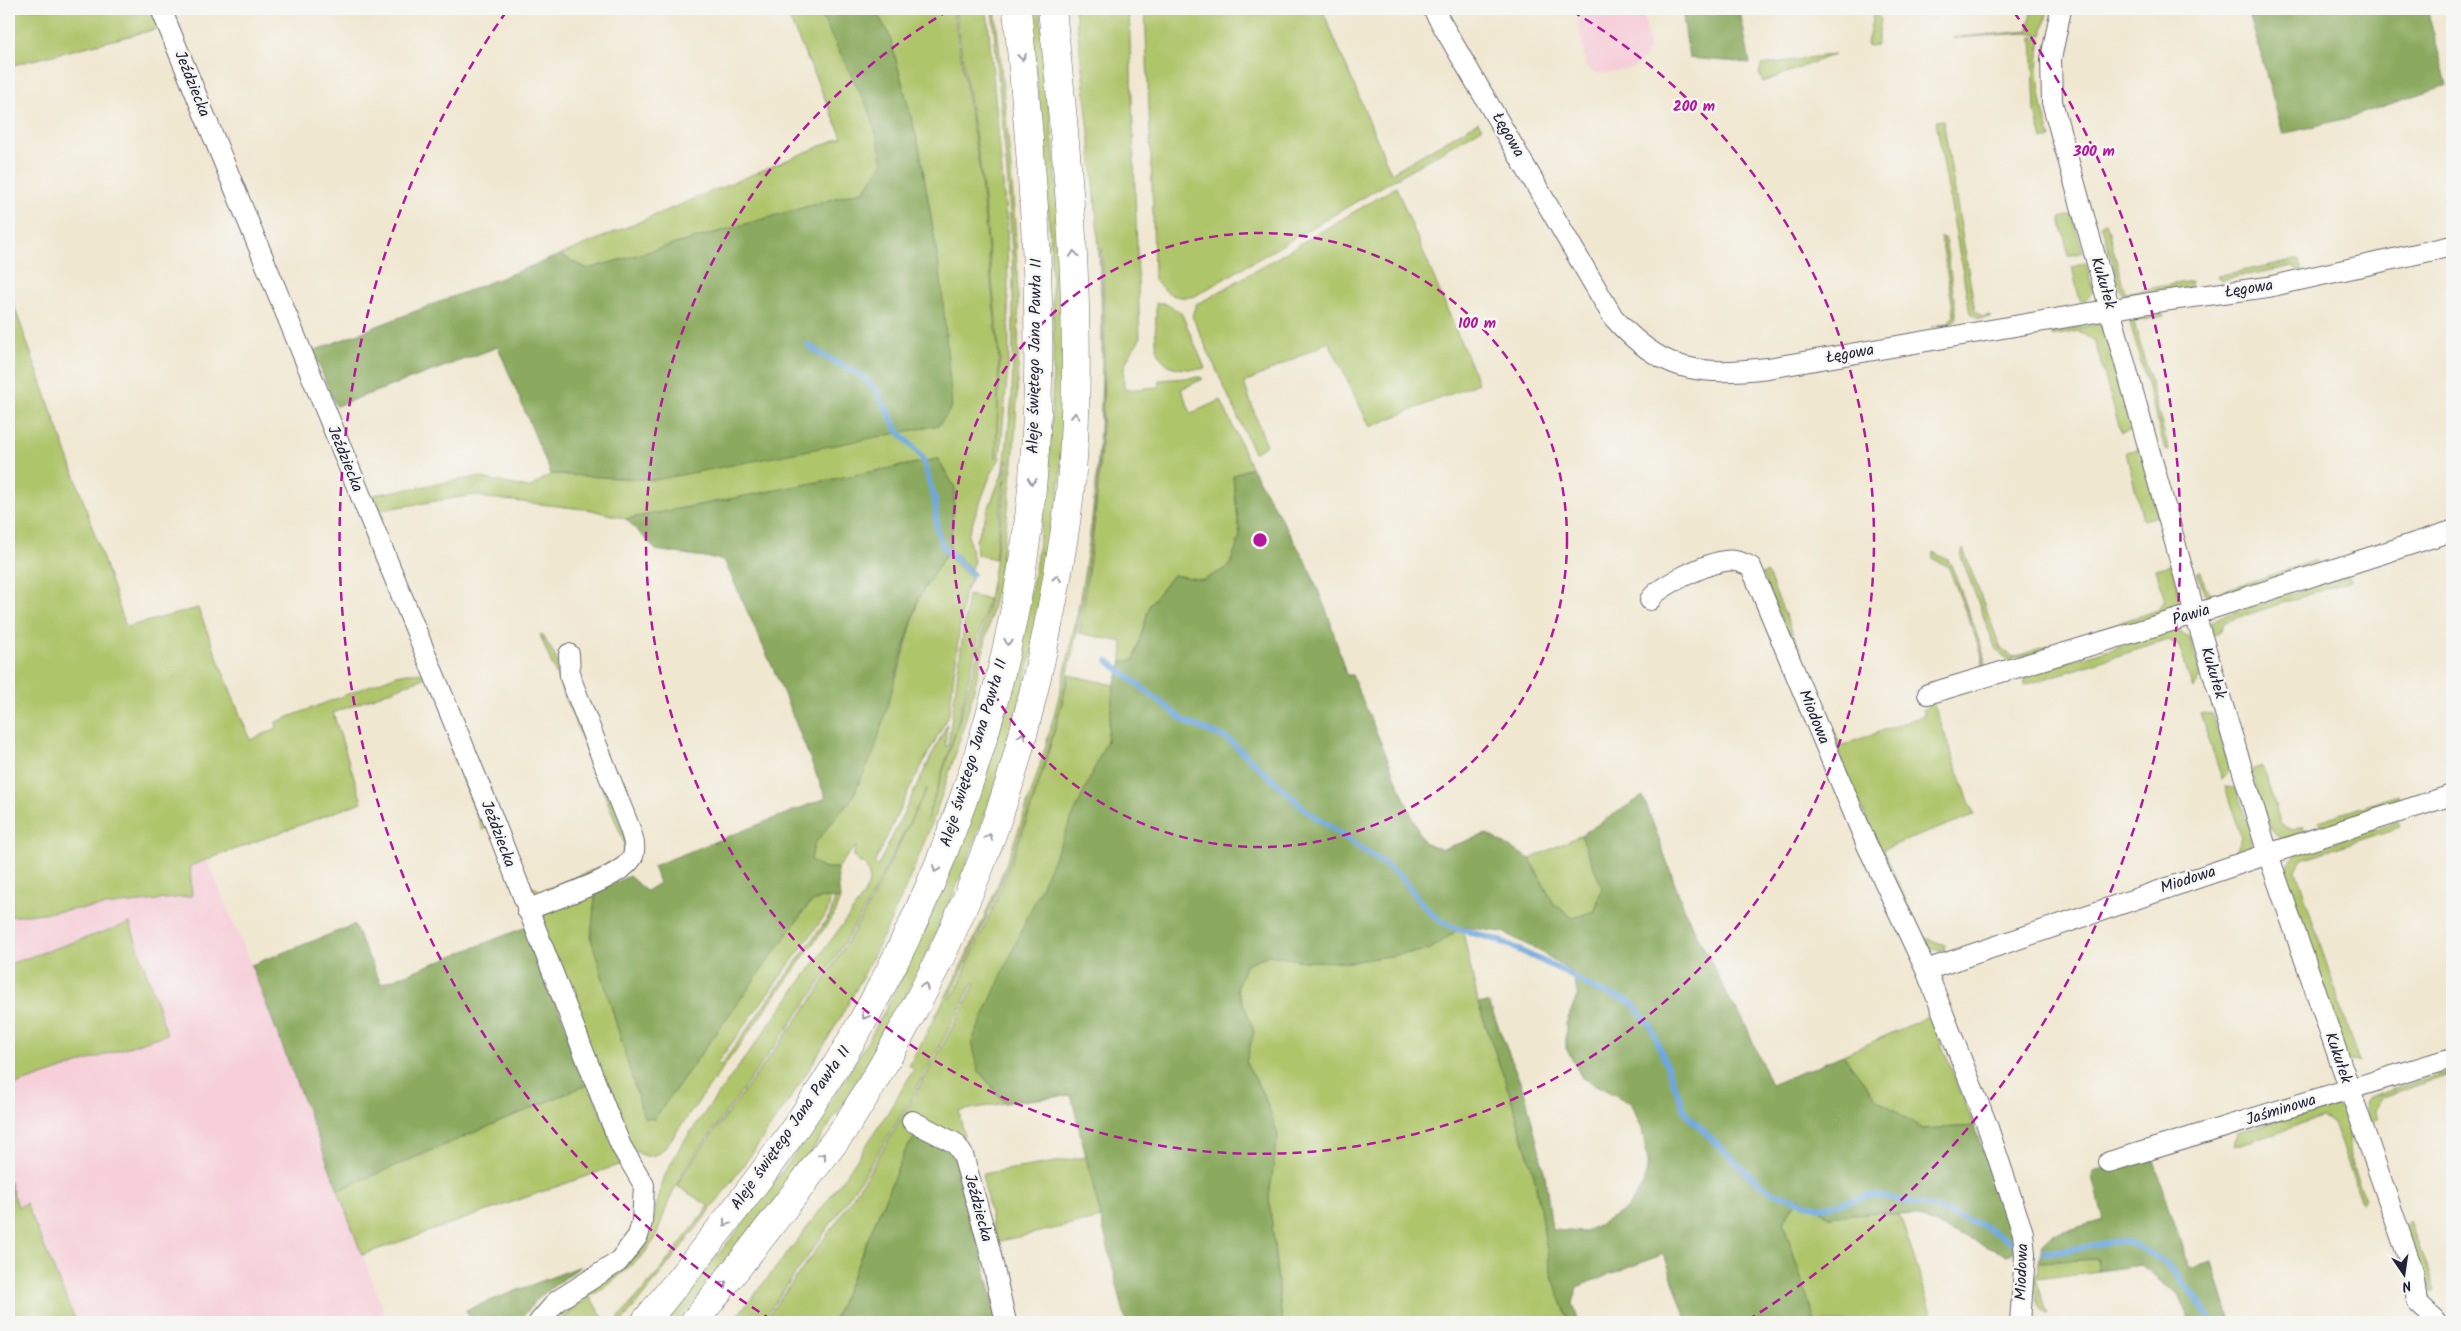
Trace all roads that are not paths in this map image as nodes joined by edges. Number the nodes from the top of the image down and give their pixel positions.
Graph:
1 (161, 9) edge
2 (1017, 9) edge
3 (1052, 9) edge
4 (1433, 9) edge
5 (2061, 9) edge
6 (2452, 246) edge
7 (2111, 309) junction
8 (2452, 531) edge
9 (1650, 600) dead end
10 (2195, 614) junction
11 (569, 654) dead end
12 (1928, 694) dead end
13 (2452, 795) edge
14 (2268, 854) junction
15 (527, 910) junction
16 (1926, 970) junction
17 (2452, 1058) edge
18 (2348, 1090) junction
19 (912, 1121) dead end
20 (2108, 1162) dead end
21 (2436, 1320) dead end
22 (539, 1322) edge
23 (645, 1322) edge
24 (694, 1322) edge
25 (1006, 1322) edge
26 (2020, 1322) edge

1 - 15 street, Jeździecka
2 -> 23 highway, Aleje świętego Jana Pawła II
24 -> 3 highway
4 - 7 street, Łęgowa
5 - 7 street, Kukułek
6 - 7 street, Łęgowa
7 - 10 street, Kukułek
8 - 10 street, Pawia
9 - 16 street, Miodowa
10 - 12 street, Pawia
10 - 14 street, Kukułek
11 - 15 street
13 - 14 street, Miodowa
14 - 16 street, Miodowa
14 - 18 street, Kukułek
15 - 22 street, Jeździecka
16 - 26 street, Miodowa
17 - 18 street, Jaśminowa
18 - 20 street, Jaśminowa
18 - 21 street, Kukułek
19 - 25 street, Jeździecka

